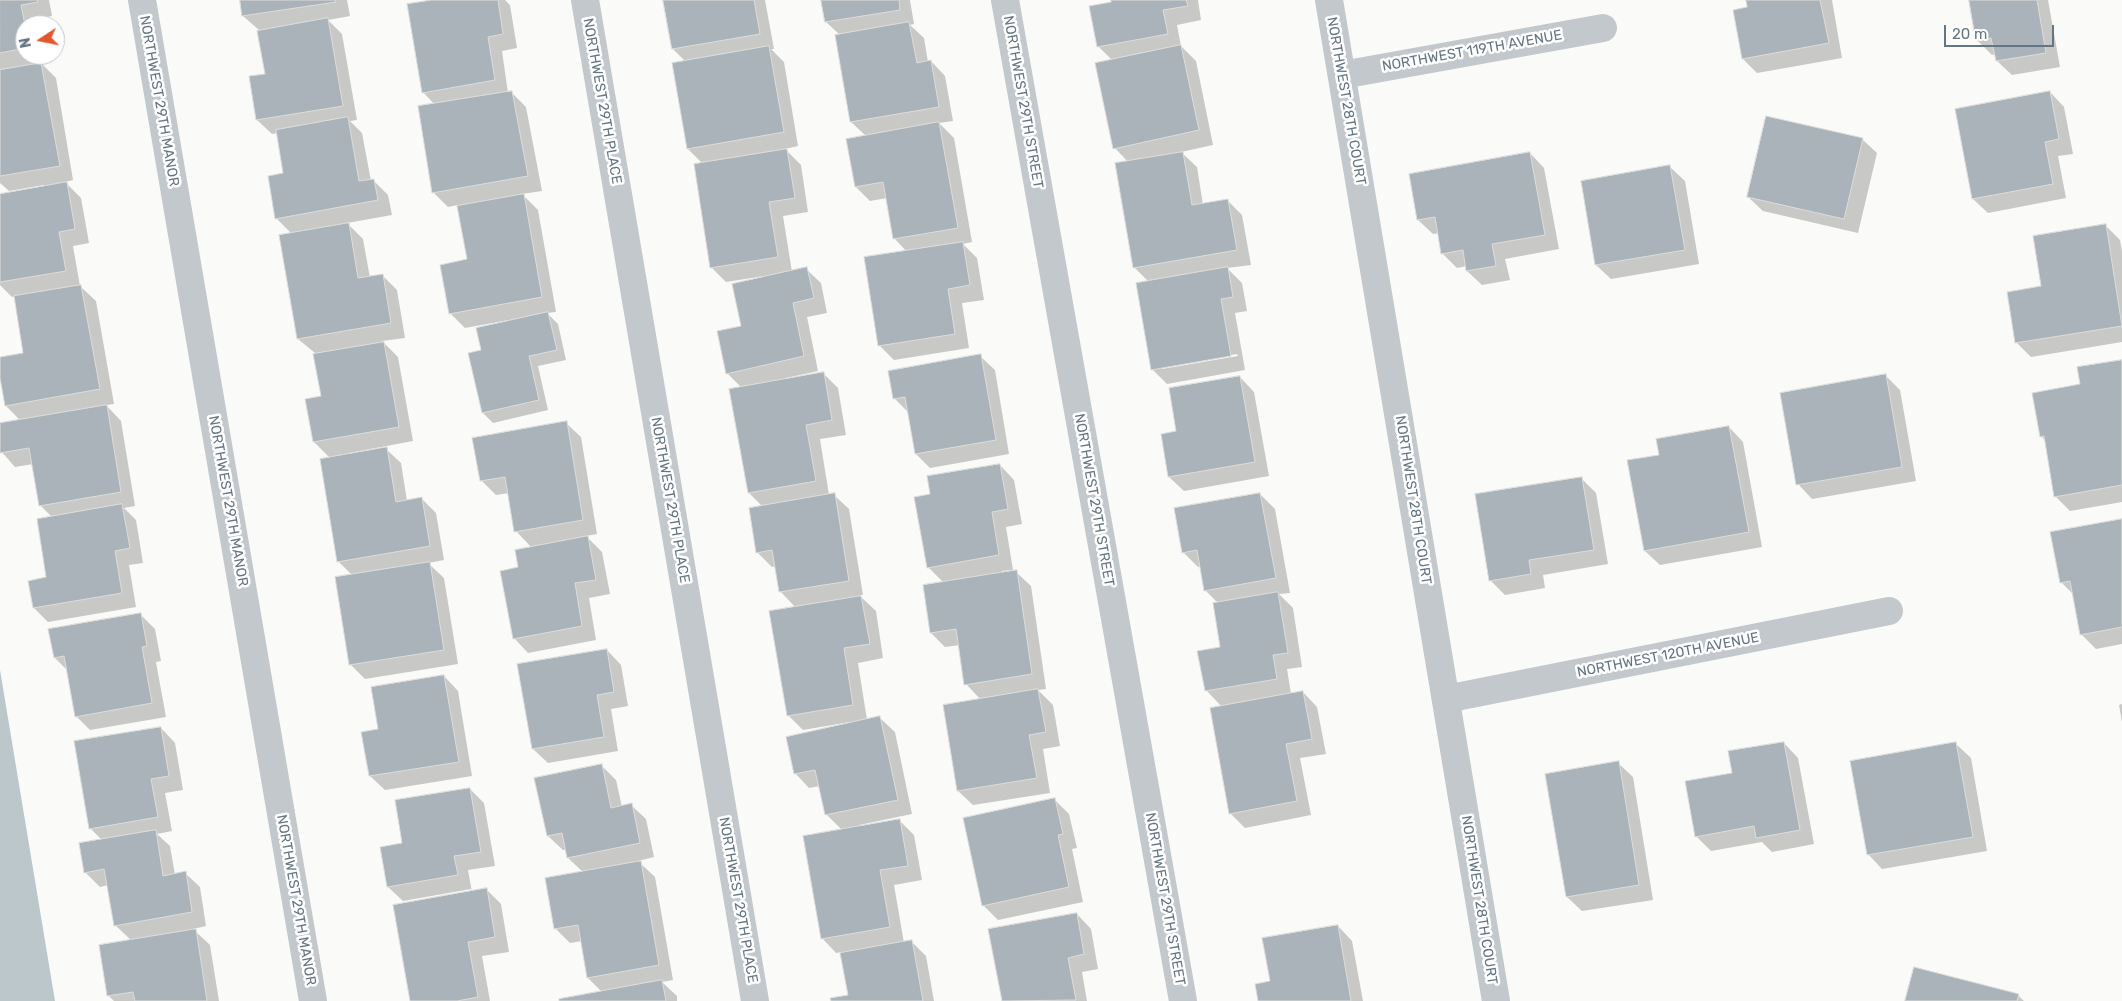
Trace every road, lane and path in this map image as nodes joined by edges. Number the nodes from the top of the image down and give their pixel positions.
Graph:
1 (142, 0) edge
2 (585, 0) edge
3 (1005, 0) edge
4 (1329, 0) edge
5 (1603, 28) dead end
6 (1342, 75) junction
7 (1889, 611) dead end
8 (1446, 699) junction
9 (314, 1001) edge
10 (755, 1001) edge
11 (1183, 1001) edge
12 (1496, 1001) edge

1 - 9 street, NORTHWEST 29TH MANOR
2 - 10 street, NORTHWEST 29TH PLACE
3 - 11 street, NORTHWEST 29TH STREET
4 - 6 street, NORTHWEST 28TH COURT
5 - 6 street, NORTHWEST 119TH AVENUE
6 - 8 street, NORTHWEST 28TH COURT
7 - 8 street, NORTHWEST 120TH AVENUE
8 - 12 street, NORTHWEST 28TH COURT

